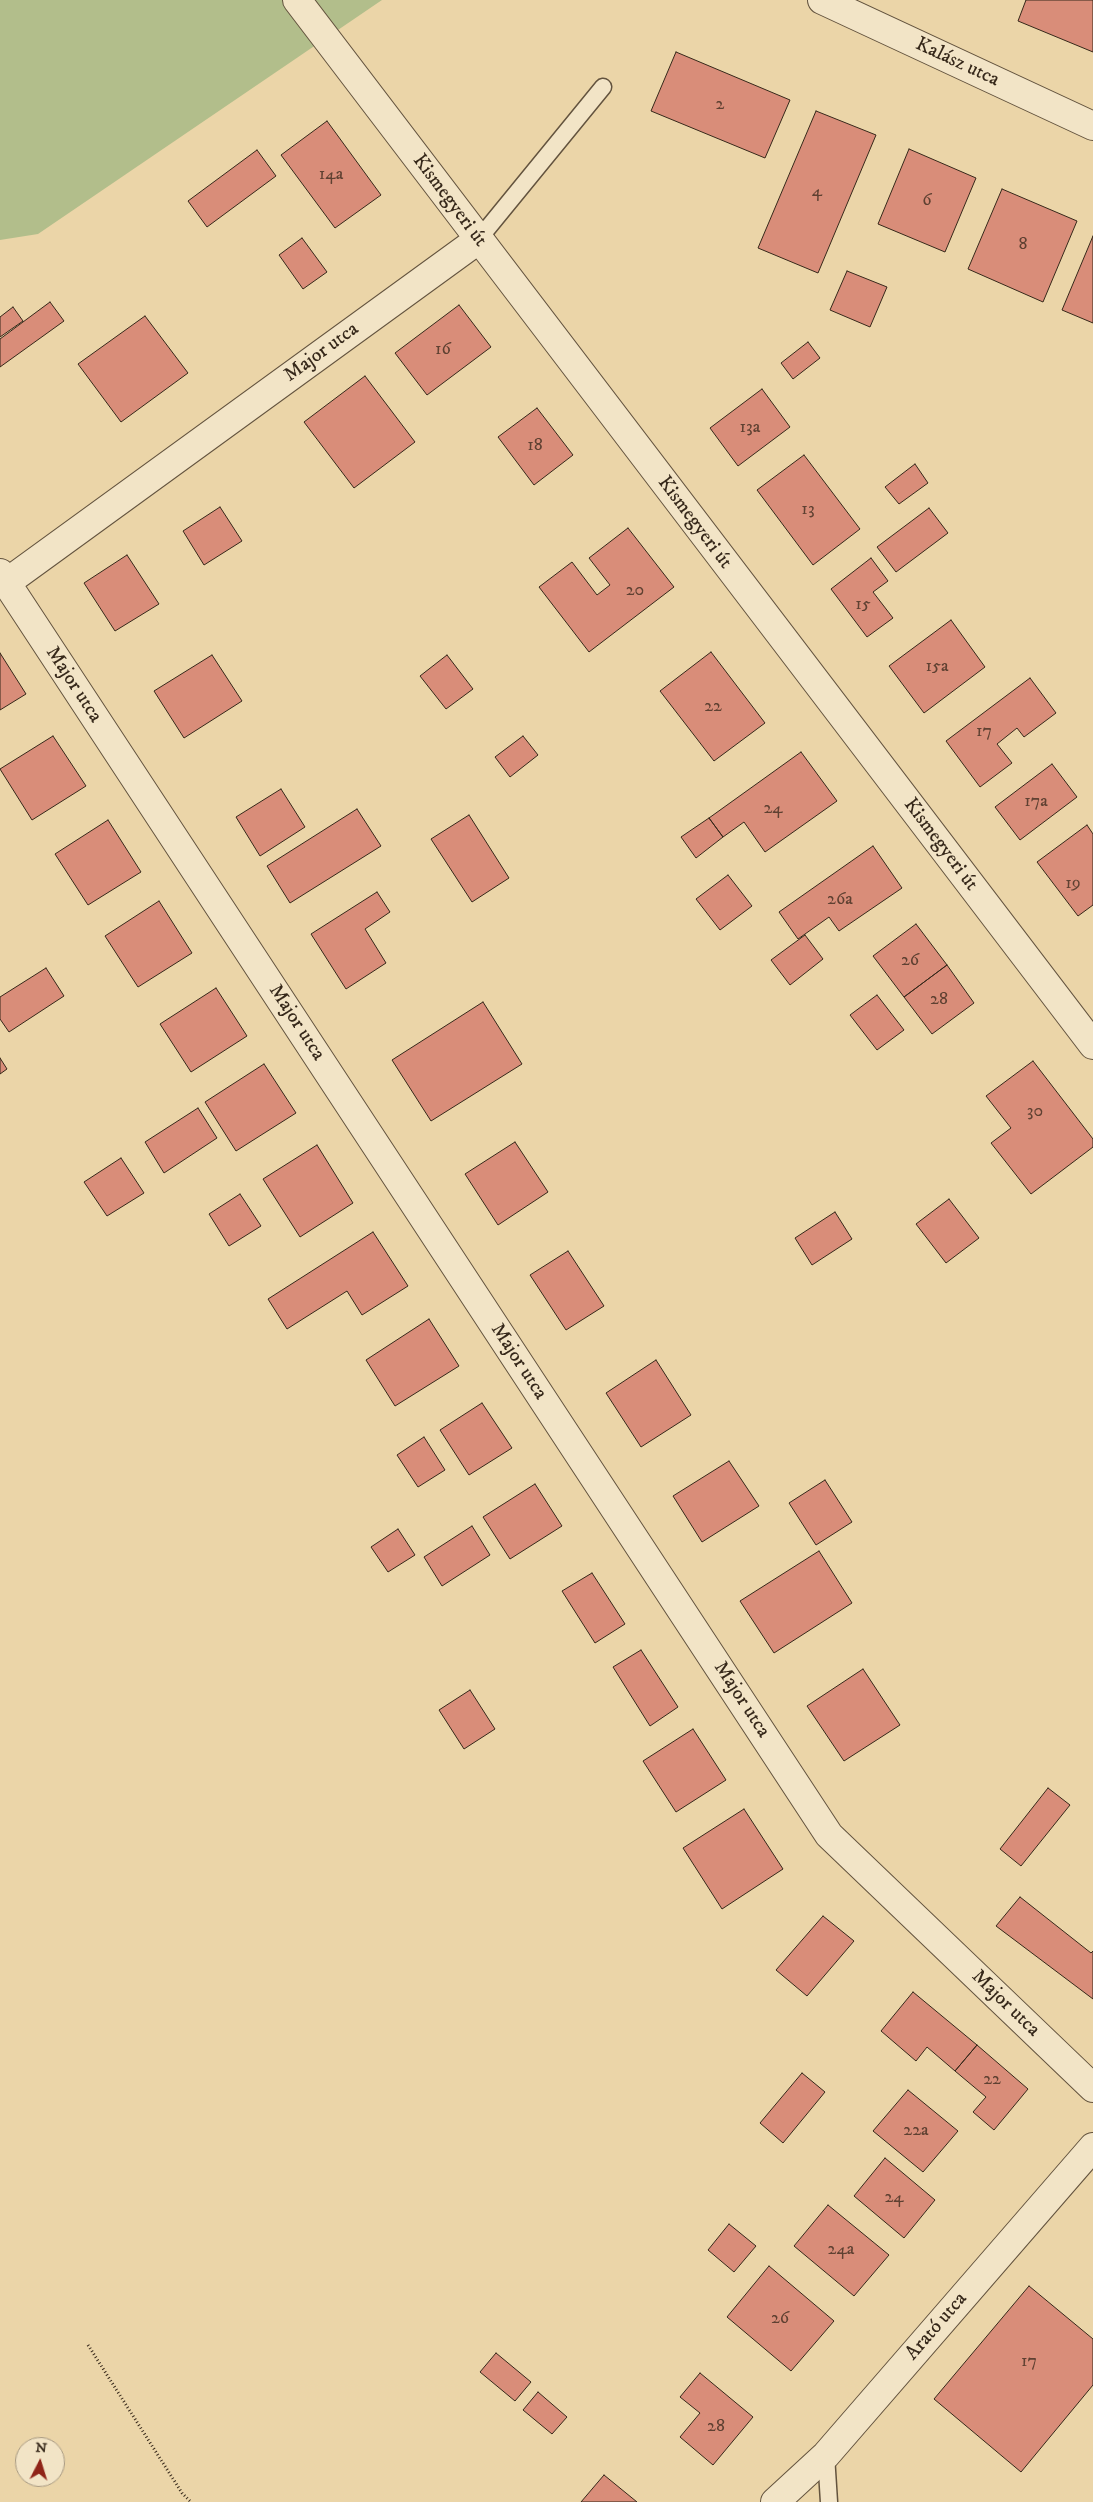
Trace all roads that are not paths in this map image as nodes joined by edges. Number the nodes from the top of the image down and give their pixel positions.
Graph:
1 (297, 0) edge
2 (822, 0) edge
3 (603, 87) dead end
4 (1093, 126) edge
5 (478, 240) junction
6 (3, 578) edge
7 (1093, 1045) edge
8 (1093, 2088) edge
9 (1093, 2147) edge
10 (826, 2455) junction
11 (775, 2502) edge
12 (829, 2502) edge

1 - 5 street, Kismegyeri út
2 - 4 street, Kalász utca
3 - 5 lane, Major utca
5 - 6 street, Major utca
5 - 7 street, Kismegyeri út
6 - 8 street, Major utca
9 - 10 street, Arató utca
10 - 11 street, Arató utca
10 - 12 lane

